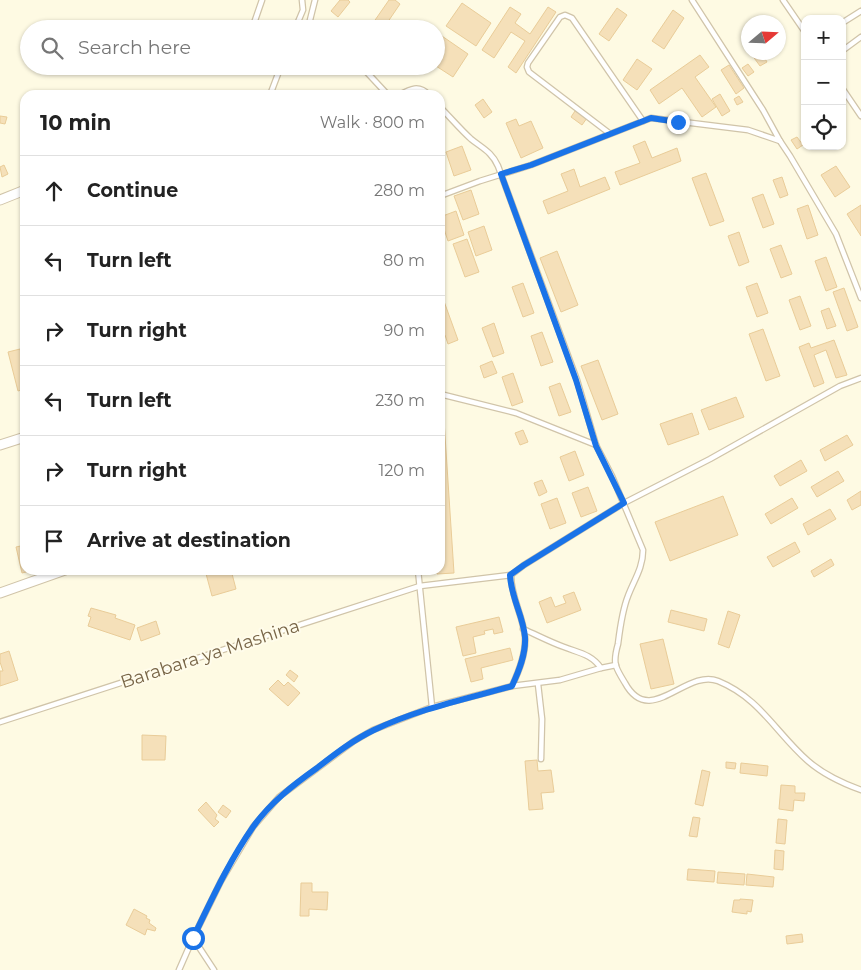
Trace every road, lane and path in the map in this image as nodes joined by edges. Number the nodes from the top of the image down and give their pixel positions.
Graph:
1 (262, 0) edge
2 (302, 0) edge
3 (316, 0) edge
4 (692, 0) edge
5 (783, 0) edge
6 (861, 11) edge
7 (255, 20) edge
8 (299, 20) edge
9 (310, 20) edge
10 (846, 20) edge
11 (801, 26) edge
12 (861, 37) edge
13 (846, 48) edge
14 (278, 75) edge
15 (369, 75) edge
16 (272, 90) edge
17 (383, 90) edge
18 (408, 90) edge
19 (423, 90) edge
20 (846, 94) edge
21 (445, 112) edge
22 (861, 116) edge
23 (643, 121) junction
24 (609, 134) junction
25 (780, 141) junction
26 (501, 174) junction
27 (20, 192) edge
28 (445, 194) edge
29 (0, 200) edge
30 (861, 298) edge
31 (861, 372) edge
32 (860, 378) edge
33 (445, 395) edge
34 (20, 439) edge
35 (0, 445) edge
36 (596, 446) junction
37 (624, 503) junction
38 (51, 575) edge
39 (419, 575) edge
40 (510, 575) junction
41 (420, 586) junction
42 (0, 593) edge
43 (523, 629) junction
44 (616, 665) junction
45 (601, 668) junction
46 (538, 684) junction
47 (512, 686) junction
48 (432, 707) junction
49 (0, 722) edge
50 (540, 759) dead end
51 (861, 790) edge
52 (193, 938) junction
53 (179, 970) edge
54 (214, 970) edge

1 - 7 lane
2 - 8 lane
3 - 9 lane
4 - 25 lane
5 - 11 lane
6 - 10 lane
12 - 13 lane
14 - 16 lane
15 - 17 lane
18 - 19 lane
20 - 22 lane
21 - 26 lane
23 - 24 lane
23 - 24 lane
23 - 25 lane
24 - 26 lane
25 - 30 lane
26 - 28 lane
26 - 36 lane
27 - 29 street
31 - 32 lane
32 - 37 lane
33 - 36 lane
34 - 35 street
36 - 37 lane
37 - 40 lane
37 - 44 lane
38 - 42 street
39 - 41 lane
40 - 41 lane, Barabara ya Mashina
40 - 43 lane
41 - 48 lane
41 - 49 lane, Barabara ya Mashina
43 - 45 lane
43 - 47 lane
44 - 45 lane
44 - 51 lane
45 - 46 lane
46 - 47 lane
46 - 50 lane
47 - 48 lane
48 - 52 lane
52 - 53 lane
52 - 54 lane

